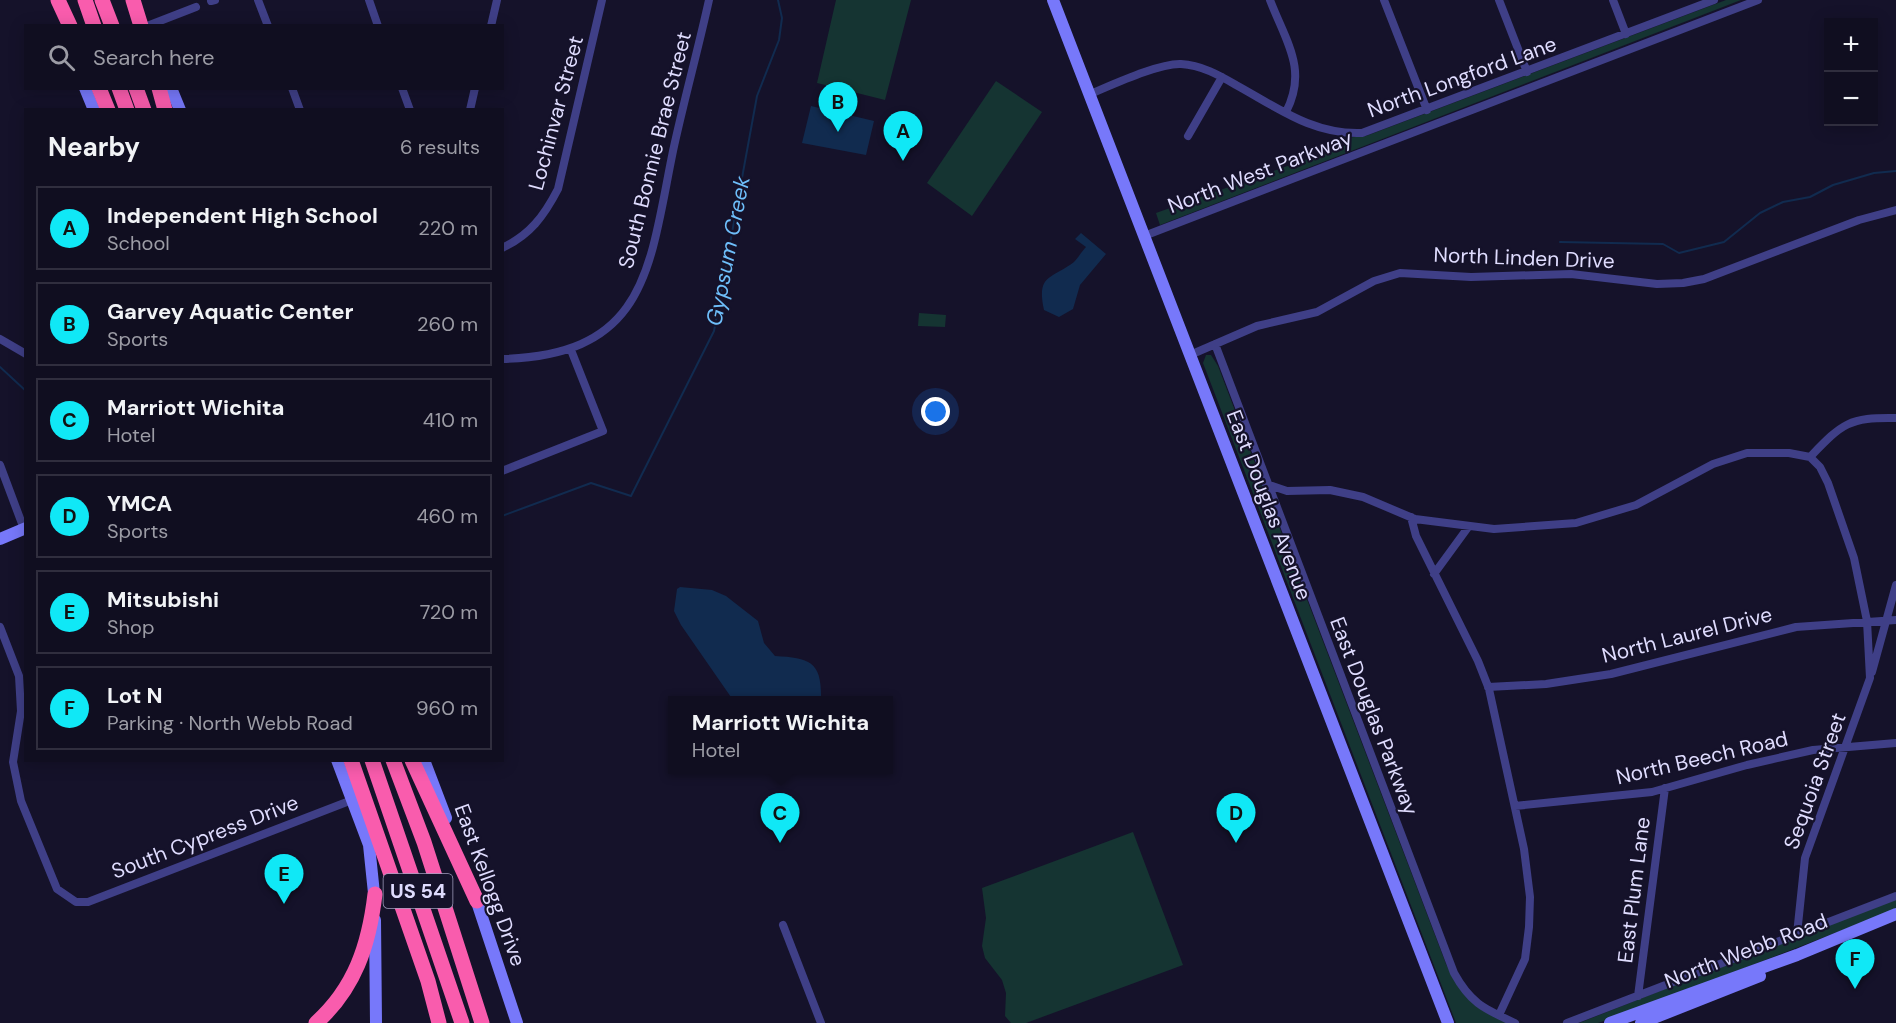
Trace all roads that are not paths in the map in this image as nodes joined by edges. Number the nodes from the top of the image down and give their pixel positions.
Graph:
1 (53, 0) edge
2 (58, 0) edge
3 (85, 0) edge
4 (102, 0) edge
5 (135, 0) edge
6 (258, 0) edge
7 (369, 0) edge
8 (497, 0) edge
9 (602, 0) edge
10 (709, 0) edge
11 (1053, 0) edge
12 (1270, 0) edge
13 (1384, 0) edge
14 (1499, 0) edge
15 (1613, 0) edge
16 (1714, 0) edge
17 (1758, 0) edge
18 (196, 7) dead end
19 (61, 24) edge
20 (69, 24) edge
21 (93, 24) edge
22 (111, 24) edge
23 (141, 24) edge
24 (145, 24) edge
25 (151, 24) edge
26 (267, 24) edge
27 (377, 24) edge
28 (491, 24) edge
29 (1626, 34) junction
30 (1527, 72) junction
31 (1222, 77) junction
32 (87, 90) edge
33 (100, 90) edge
34 (120, 90) edge
35 (137, 90) edge
36 (160, 90) edge
37 (172, 90) edge
38 (293, 90) edge
39 (403, 90) edge
40 (475, 90) edge
41 (1090, 94) junction
42 (93, 108) edge
43 (107, 108) edge
44 (126, 108) edge
45 (143, 108) edge
46 (164, 108) edge
47 (179, 108) edge
48 (299, 108) edge
49 (409, 108) edge
50 (470, 108) edge
51 (1427, 110) junction
52 (1286, 112) junction
53 (1188, 136) dead end
54 (1896, 210) edge
55 (1144, 236) junction
56 (504, 247) edge
57 (0, 339) edge
58 (1215, 344) junction
59 (572, 350) junction
60 (24, 353) edge
61 (1190, 355) junction
62 (504, 357) edge
63 (1896, 418) edge
64 (1810, 457) junction
65 (0, 465) edge
66 (504, 470) edge
67 (1266, 484) junction
68 (1411, 517) junction
69 (24, 526) edge
70 (1469, 526) junction
71 (24, 529) edge
72 (0, 538) edge
73 (1434, 574) junction
74 (1896, 585) edge
75 (1891, 620) edge
76 (1867, 621) junction
77 (0, 627) edge
78 (1870, 678) junction
79 (1488, 687) junction
80 (1896, 743) edge
81 (1846, 747) junction
82 (338, 762) edge
83 (352, 762) edge
84 (373, 762) edge
85 (394, 762) edge
86 (413, 762) edge
87 (425, 762) edge
88 (1665, 788) junction
89 (352, 800) junction
90 (1515, 806) junction
91 (375, 894) junction
92 (1896, 896) edge
93 (477, 901) junction
94 (1896, 914) edge
95 (1896, 923) edge
96 (783, 925) dead end
97 (1797, 934) junction
98 (1638, 996) junction
99 (1499, 1015) junction
100 (316, 1023) edge
101 (376, 1023) edge
102 (439, 1023) edge
103 (462, 1023) edge
104 (482, 1023) edge
105 (517, 1023) edge
106 (821, 1023) edge
107 (1448, 1023) edge
108 (1515, 1023) edge
109 (1567, 1023) edge
110 (1610, 1023) edge
111 (1641, 1023) edge

1 - 19 main road
2 - 20 highway
3 - 21 highway
4 - 22 highway
5 - 23 highway
5 - 24 main road
6 - 26 street
7 - 27 street
8 - 28 street
9 - 56 street, Lochinvar Street
10 - 59 street, South Bonnie Brae Street
11 - 41 main road, East Douglas Avenue
12 - 52 street
13 - 51 street
14 - 30 street
15 - 29 street
16 - 29 street, North Longford Lane
17 - 55 street, North West Parkway
18 - 25 street
29 - 30 street, North Longford Lane
30 - 51 street, North Longford Lane
31 - 41 street, North Longford Lane
31 - 52 street, North Longford Lane
31 - 53 street
32 - 42 main road
33 - 43 highway
34 - 44 highway
35 - 45 highway
36 - 46 highway
37 - 47 main road
38 - 48 street
39 - 49 street
40 - 50 street
41 - 55 main road, East Douglas Avenue
51 - 52 street, North Longford Lane
54 - 58 street, North Linden Drive
55 - 61 main road, East Douglas Avenue
57 - 60 street
58 - 61 street, North Linden Drive
58 - 67 street, East Douglas Parkway
59 - 62 street, South Bonnie Brae Street
59 - 66 street
61 - 107 main road, East Douglas Avenue
63 - 64 street
64 - 70 street
64 - 76 street, Sequoia Street
65 - 69 street
67 - 68 street
67 - 99 street, East Douglas Parkway
68 - 70 street
68 - 73 street
70 - 73 street
71 - 72 main road
73 - 79 street
74 - 75 street, Sequoia Street
75 - 76 street, North Laurel Drive
75 - 78 street, Sequoia Street
76 - 78 street, Sequoia Street
76 - 79 street, North Laurel Drive
77 - 89 street, South Cypress Drive
78 - 81 street, Sequoia Street
79 - 90 street
80 - 81 street, North Beech Road
81 - 88 street, North Beech Road
81 - 97 street, Sequoia Street
82 - 89 main road
83 - 102 highway
84 - 103 highway, US 54
85 - 104 highway, US 54
86 - 93 highway
87 - 93 main road, East Kellogg Drive
88 - 90 street, North Beech Road
88 - 98 street, East Plum Lane
89 - 91 main road
90 - 99 street
91 - 100 highway
91 - 101 main road
92 - 97 street
93 - 105 main road, East Kellogg Drive
94 - 110 main road, North Webb Road
95 - 111 main road, North Webb Road
96 - 106 street
97 - 98 street
98 - 109 street
99 - 108 street, East Douglas Parkway

